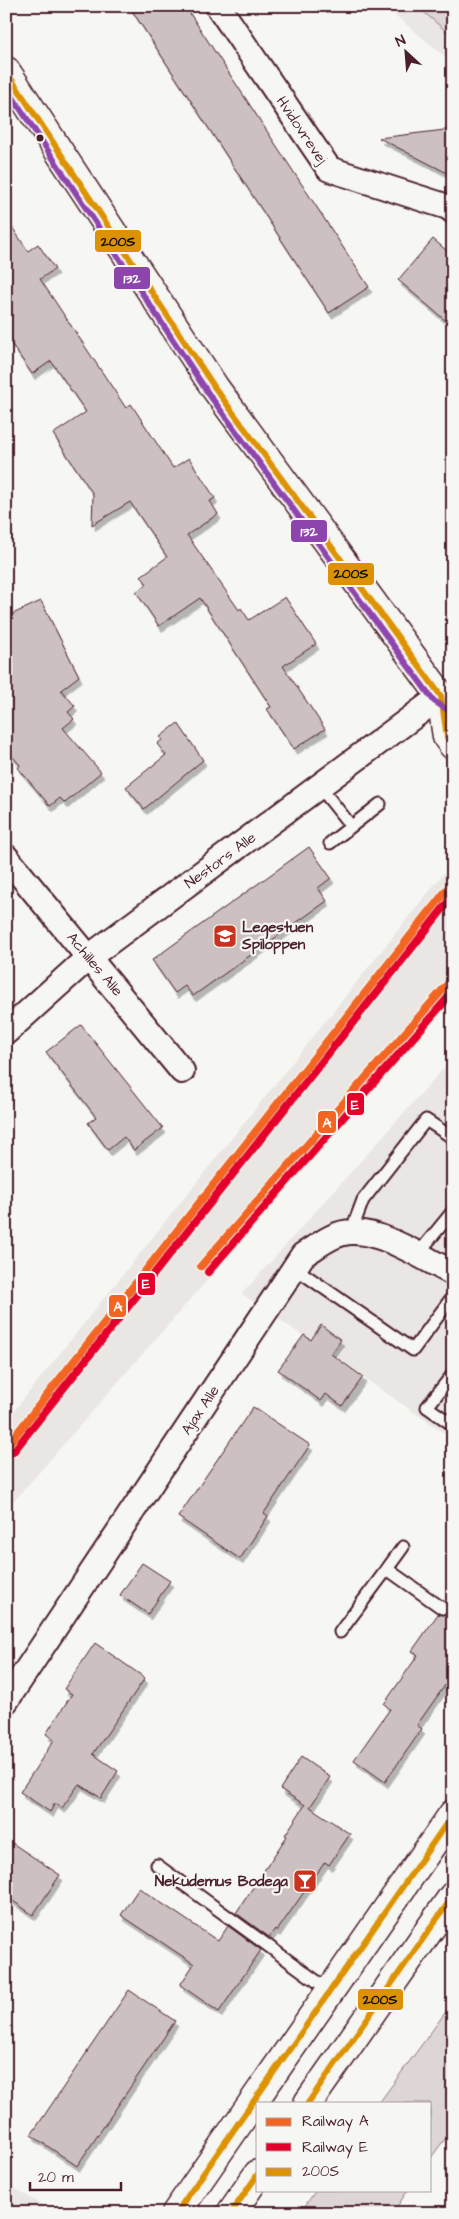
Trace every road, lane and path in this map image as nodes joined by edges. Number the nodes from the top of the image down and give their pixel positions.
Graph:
1 (218, 6) edge
2 (6, 71) edge
3 (453, 211) edge
4 (447, 700) edge
5 (453, 745) edge
6 (320, 787) junction
7 (380, 804) dead end
8 (351, 826) junction
9 (330, 843) dead end
10 (6, 857) edge
11 (89, 957) junction
12 (6, 1032) edge
13 (182, 1071) dead end
14 (453, 1138) edge
15 (453, 1211) edge
16 (351, 1232) junction
17 (417, 1255) junction
18 (295, 1268) junction
19 (453, 1272) edge
20 (453, 1296) edge
21 (453, 1374) edge
22 (453, 1425) edge
23 (403, 1547) dead end
24 (387, 1569) junction
25 (442, 1608) dead end
26 (340, 1632) dead end
27 (6, 1701) edge
28 (453, 1814) edge
29 (158, 1865) dead end
30 (453, 1896) edge
31 (330, 1991) junction
32 (309, 2102) edge
33 (256, 2177) edge
34 (176, 2213) edge
35 (231, 2213) edge

1 - 3 street, Hvidovrevej
2 - 4 street
4 - 5 street
4 - 6 street, Nestors Alle
6 - 8 lane
6 - 11 street, Nestors Alle
7 - 8 lane
8 - 9 lane
10 - 11 street, Achilles Alle
11 - 12 street, Nestors Alle
11 - 13 street, Achilles Alle
14 - 16 lane
15 - 17 lane
16 - 17 street, Ajax Alle
16 - 18 street, Ajax Alle
17 - 19 street, Ajax Alle
18 - 20 lane
18 - 27 street, Ajax Alle
21 - 22 lane
23 - 24 lane
24 - 25 lane
24 - 26 lane
28 - 31 street
29 - 31 lane
30 - 32 street
31 - 34 street
33 - 35 street

